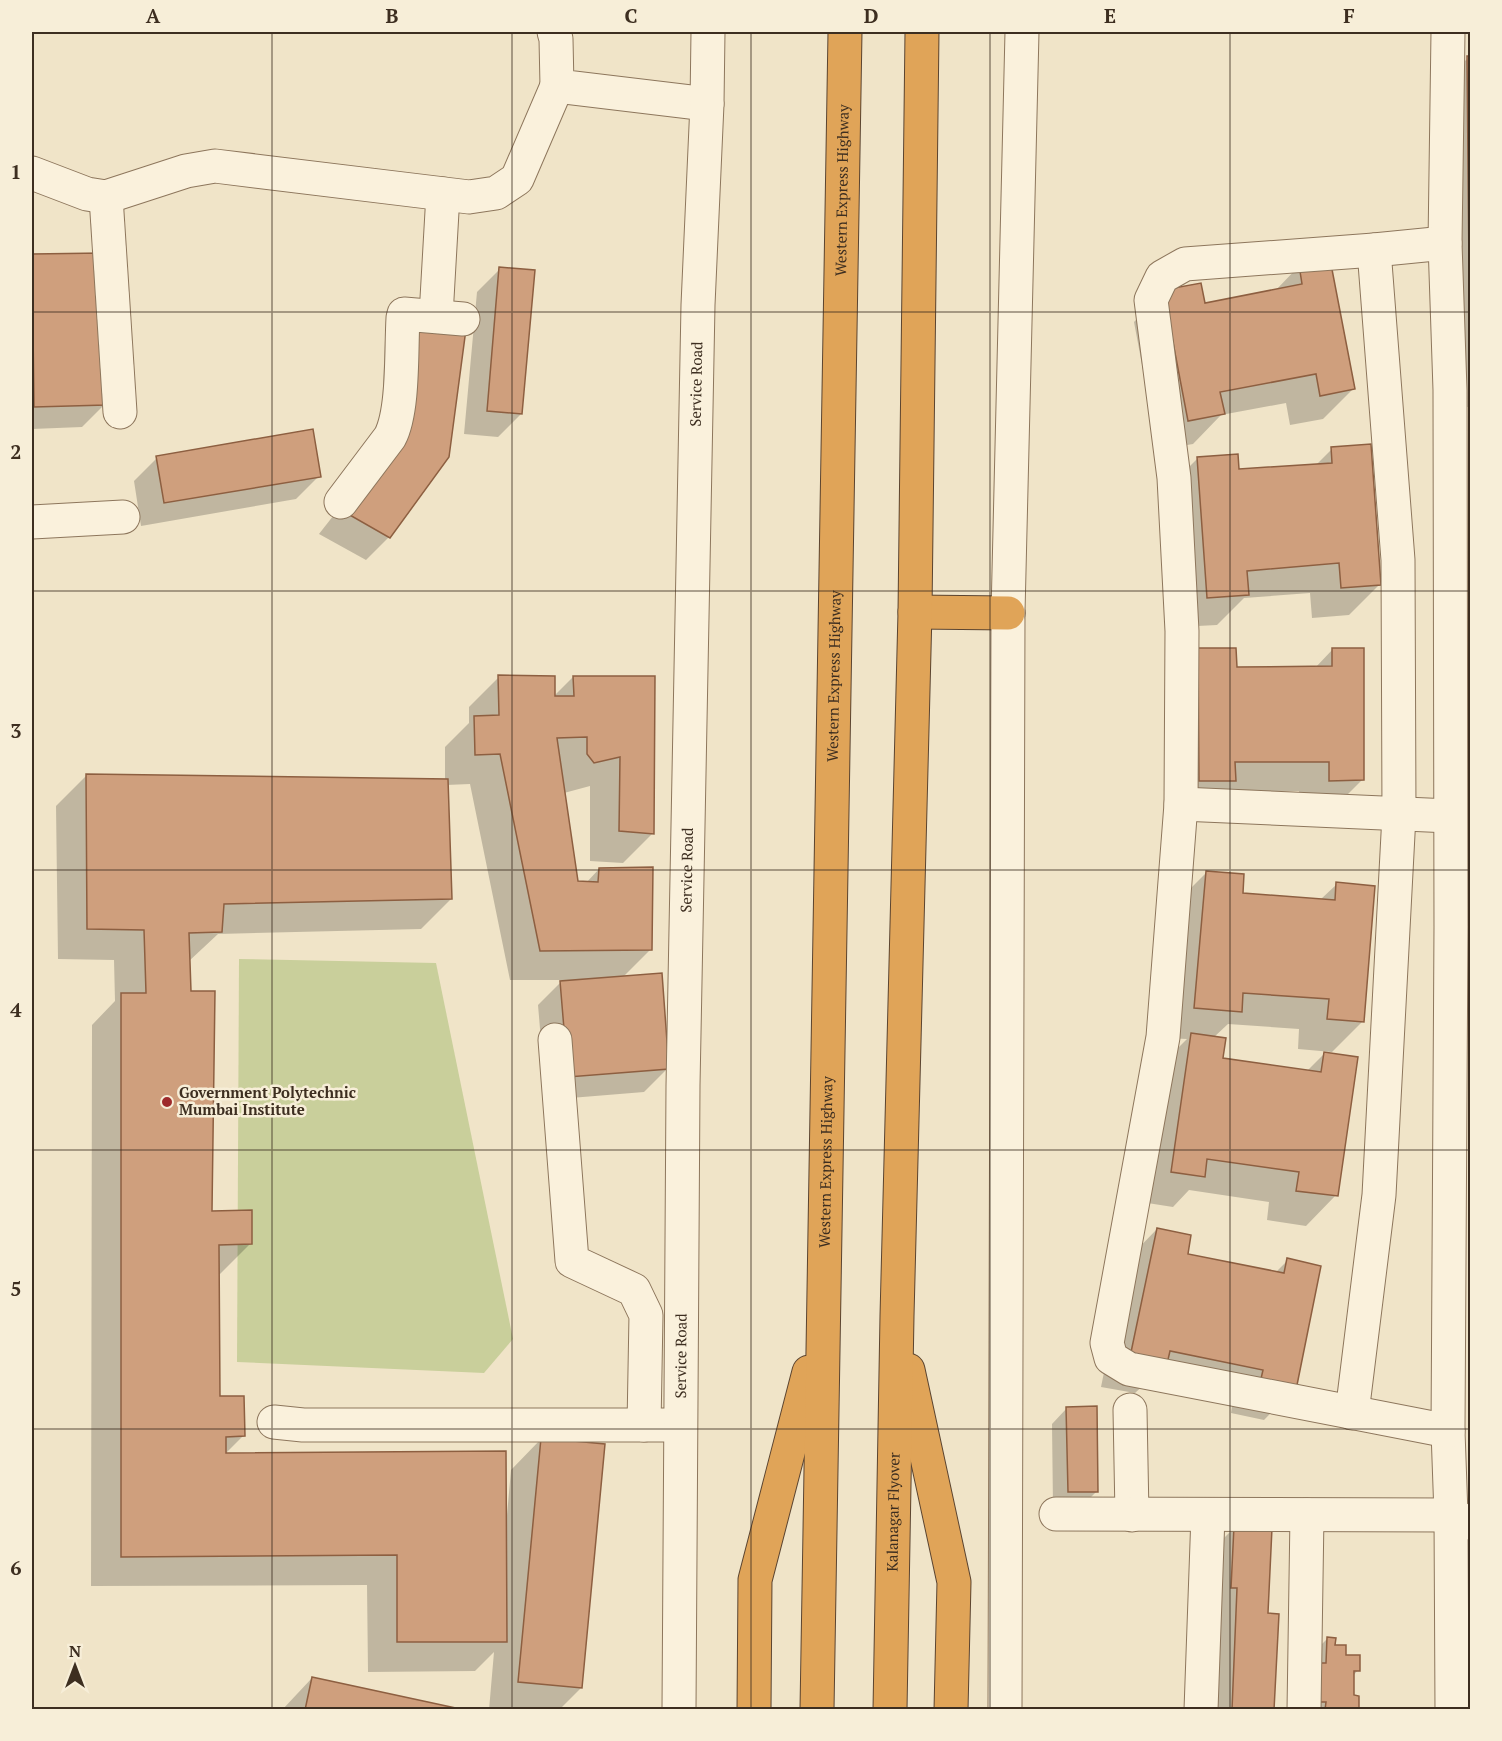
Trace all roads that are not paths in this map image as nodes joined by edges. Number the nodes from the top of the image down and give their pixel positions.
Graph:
1 (554, 32) edge
2 (708, 32) edge
3 (845, 32) edge
4 (922, 32) edge
5 (1022, 32) edge
6 (1448, 32) edge
7 (557, 86) junction
8 (707, 105) junction
9 (32, 173) edge
10 (443, 194) junction
11 (106, 197) junction
12 (1445, 243) junction
13 (1374, 250) junction
14 (1460, 390) edge
15 (120, 412) dead end
16 (342, 502) dead end
17 (123, 517) dead end
18 (32, 522) edge
19 (915, 612) junction
20 (1008, 613) junction
21 (1181, 804) junction
22 (1398, 815) junction
23 (1450, 816) junction
24 (1461, 926) edge
25 (555, 1040) dead end
26 (897, 1316) junction
27 (823, 1321) junction
28 (1130, 1410) dead end
29 (1352, 1413) junction
30 (274, 1422) dead end
31 (644, 1425) junction
32 (681, 1425) junction
33 (1448, 1431) junction
34 (1056, 1514) dead end
35 (1132, 1515) junction
36 (1208, 1515) junction
37 (1307, 1515) junction
38 (1461, 1519) edge
39 (1458, 1701) edge
40 (679, 1710) edge
41 (754, 1710) edge
42 (817, 1710) edge
43 (890, 1710) edge
44 (951, 1710) edge
45 (1005, 1710) edge
46 (1201, 1710) edge
47 (1304, 1710) edge

1 - 7 street
2 - 8 street, Service Road
3 - 27 highway, Western Express Highway
4 - 19 highway
5 - 20 street
6 - 12 street
7 - 8 street
7 - 10 street
8 - 32 street, Service Road
9 - 11 street
10 - 11 street
10 - 16 street
11 - 15 street
12 - 13 street
12 - 14 street
13 - 21 street
13 - 22 street
14 - 23 street
17 - 18 street
19 - 20 highway
19 - 26 highway
20 - 45 street
21 - 22 street
21 - 29 street
22 - 23 street
22 - 29 street
23 - 24 street
24 - 33 street
25 - 31 street
26 - 43 highway, Kalanagar Flyover
26 - 44 highway
27 - 41 highway
27 - 42 highway
28 - 35 street
29 - 33 street
30 - 31 street
31 - 32 street
32 - 40 street, Service Road
33 - 38 street
34 - 35 street
35 - 36 street
36 - 37 street
36 - 46 street
37 - 38 street
37 - 47 street
38 - 39 street

